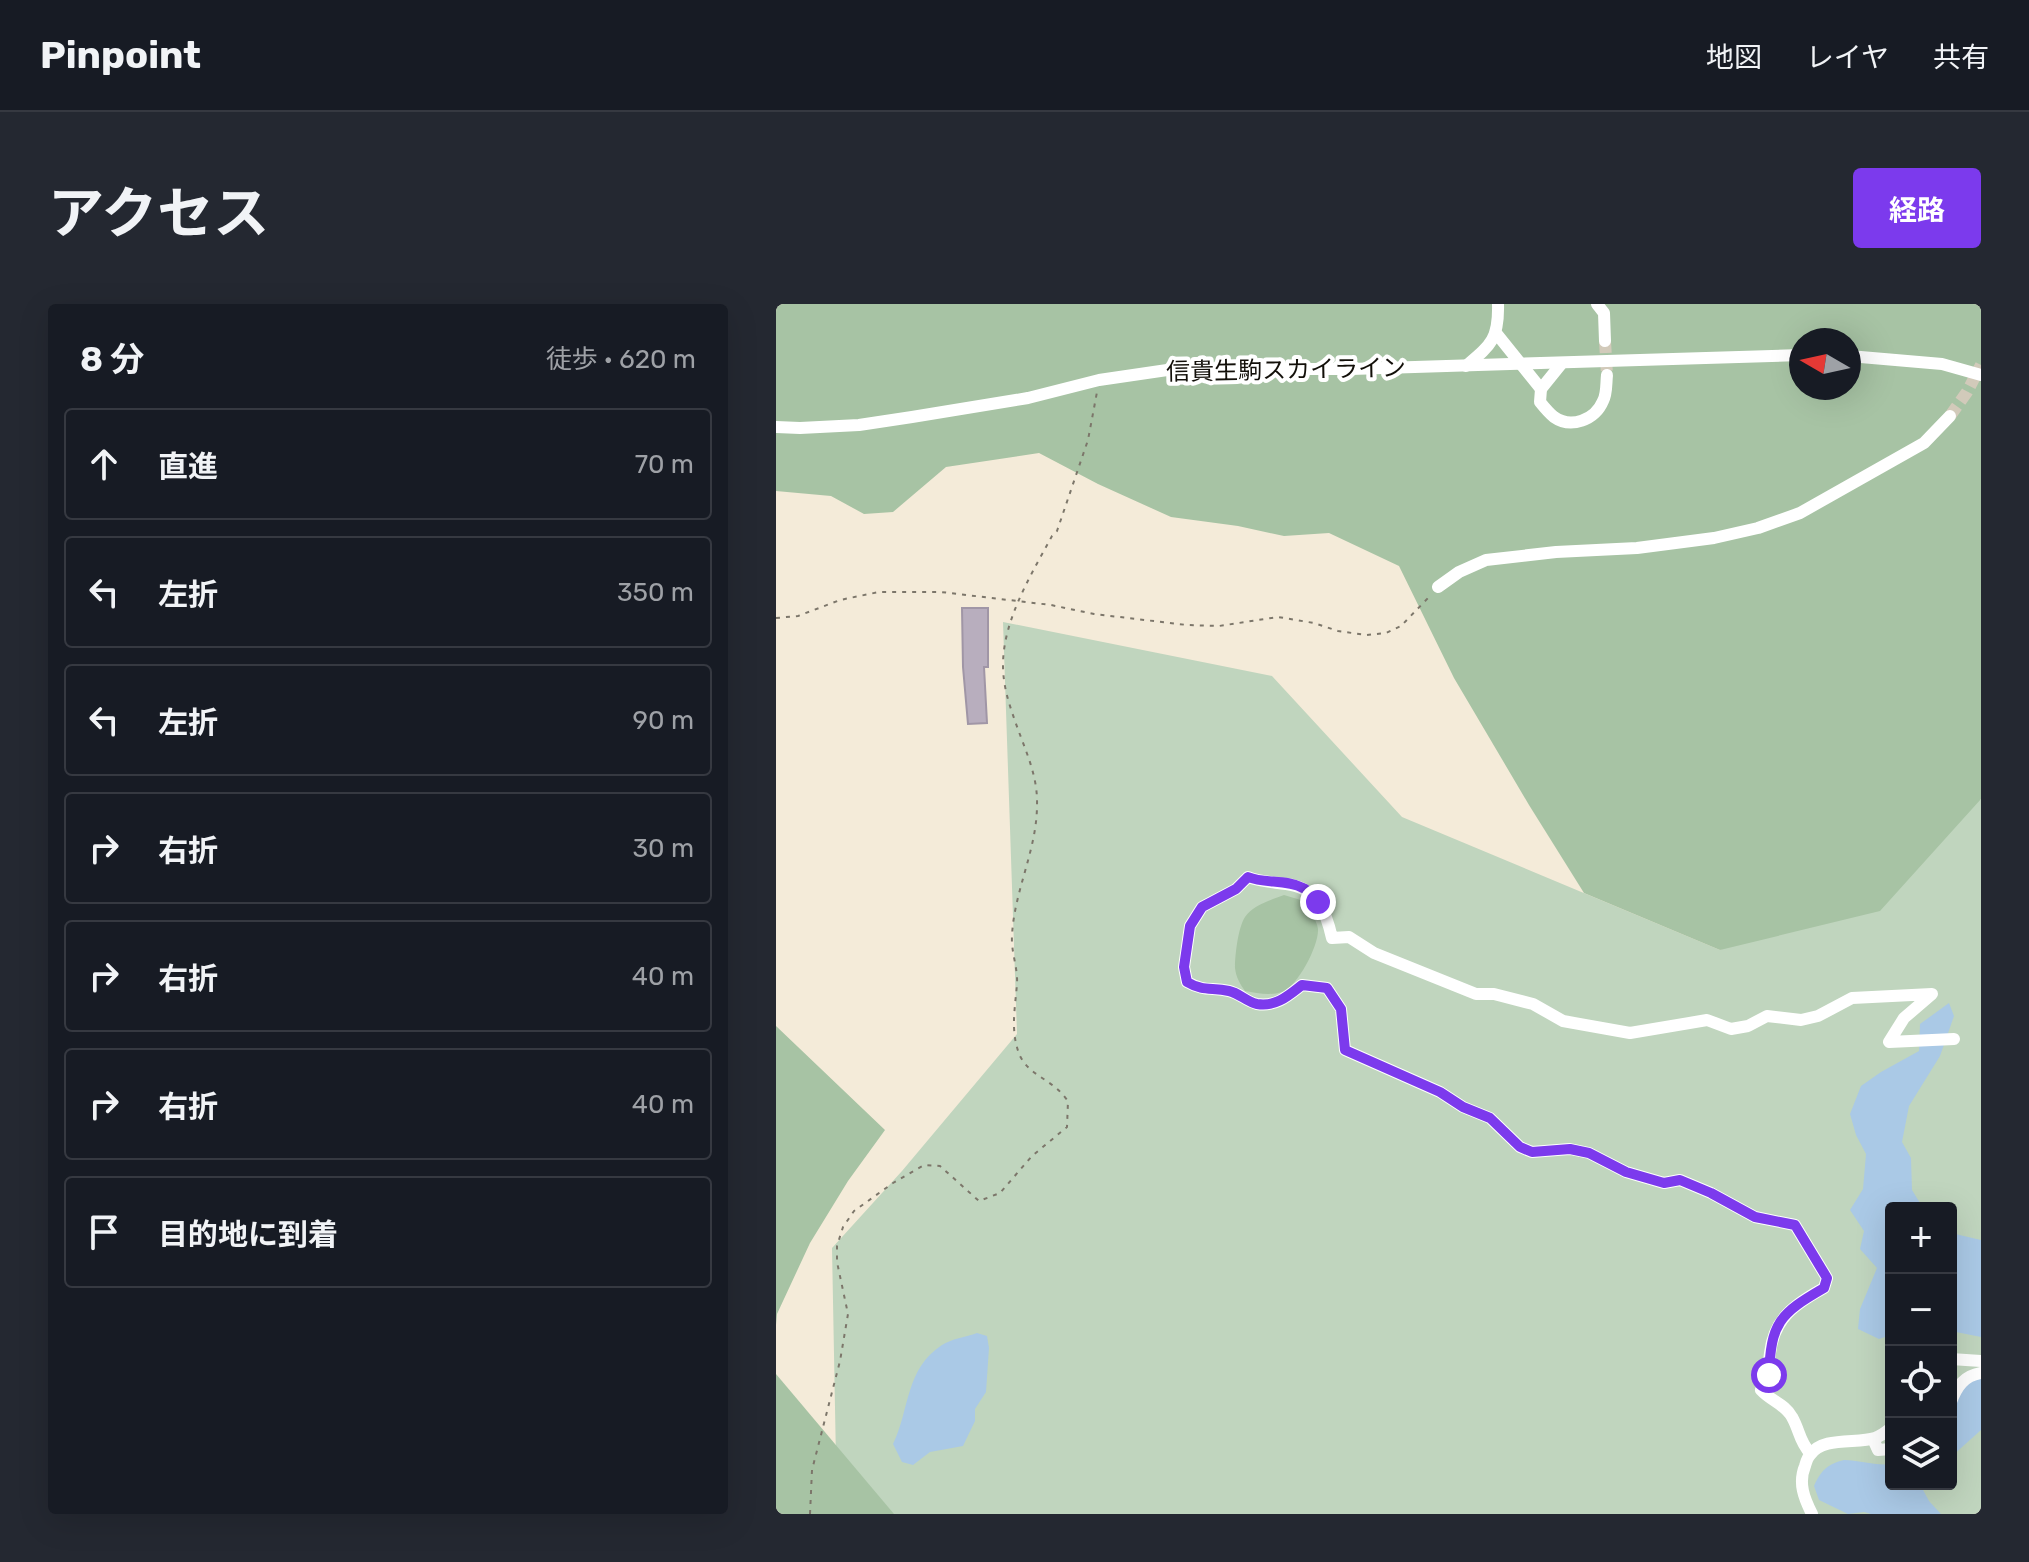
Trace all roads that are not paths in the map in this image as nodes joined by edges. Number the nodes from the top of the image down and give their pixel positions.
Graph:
1 (1498, 304) edge
2 (1597, 304) edge
3 (1496, 333) junction
4 (1605, 341) tunnel mouth
5 (1789, 355) edge
6 (1861, 357) edge
7 (1562, 363) junction
8 (1523, 364) junction
9 (1466, 366) junction
10 (1607, 375) tunnel mouth
11 (1981, 375) edge
12 (1541, 389) junction
13 (1950, 416) tunnel mouth
14 (776, 427) edge
15 (1438, 587) road end
16 (1954, 1039) dead end
17 (1957, 1359) edge
18 (1981, 1361) edge
19 (1981, 1373) edge
20 (1957, 1387) edge
21 (1885, 1433) edge
22 (1873, 1439) junction
23 (1885, 1449) edge
24 (1810, 1453) junction
25 (1812, 1514) edge

1 - 3 street
2 - 4 street
3 - 8 street
3 - 9 street
5 - 7 street, 信貴生駒スカイライン
6 - 11 street
7 - 8 street, 信貴生駒スカイライン
7 - 12 street
8 - 9 street, 信貴生駒スカイライン
8 - 12 street
9 - 14 street, 信貴生駒スカイライン
10 - 12 street
13 - 15 street
16 - 24 street
17 - 18 street
19 - 20 street
21 - 22 street
22 - 23 street
22 - 24 street
24 - 25 street

